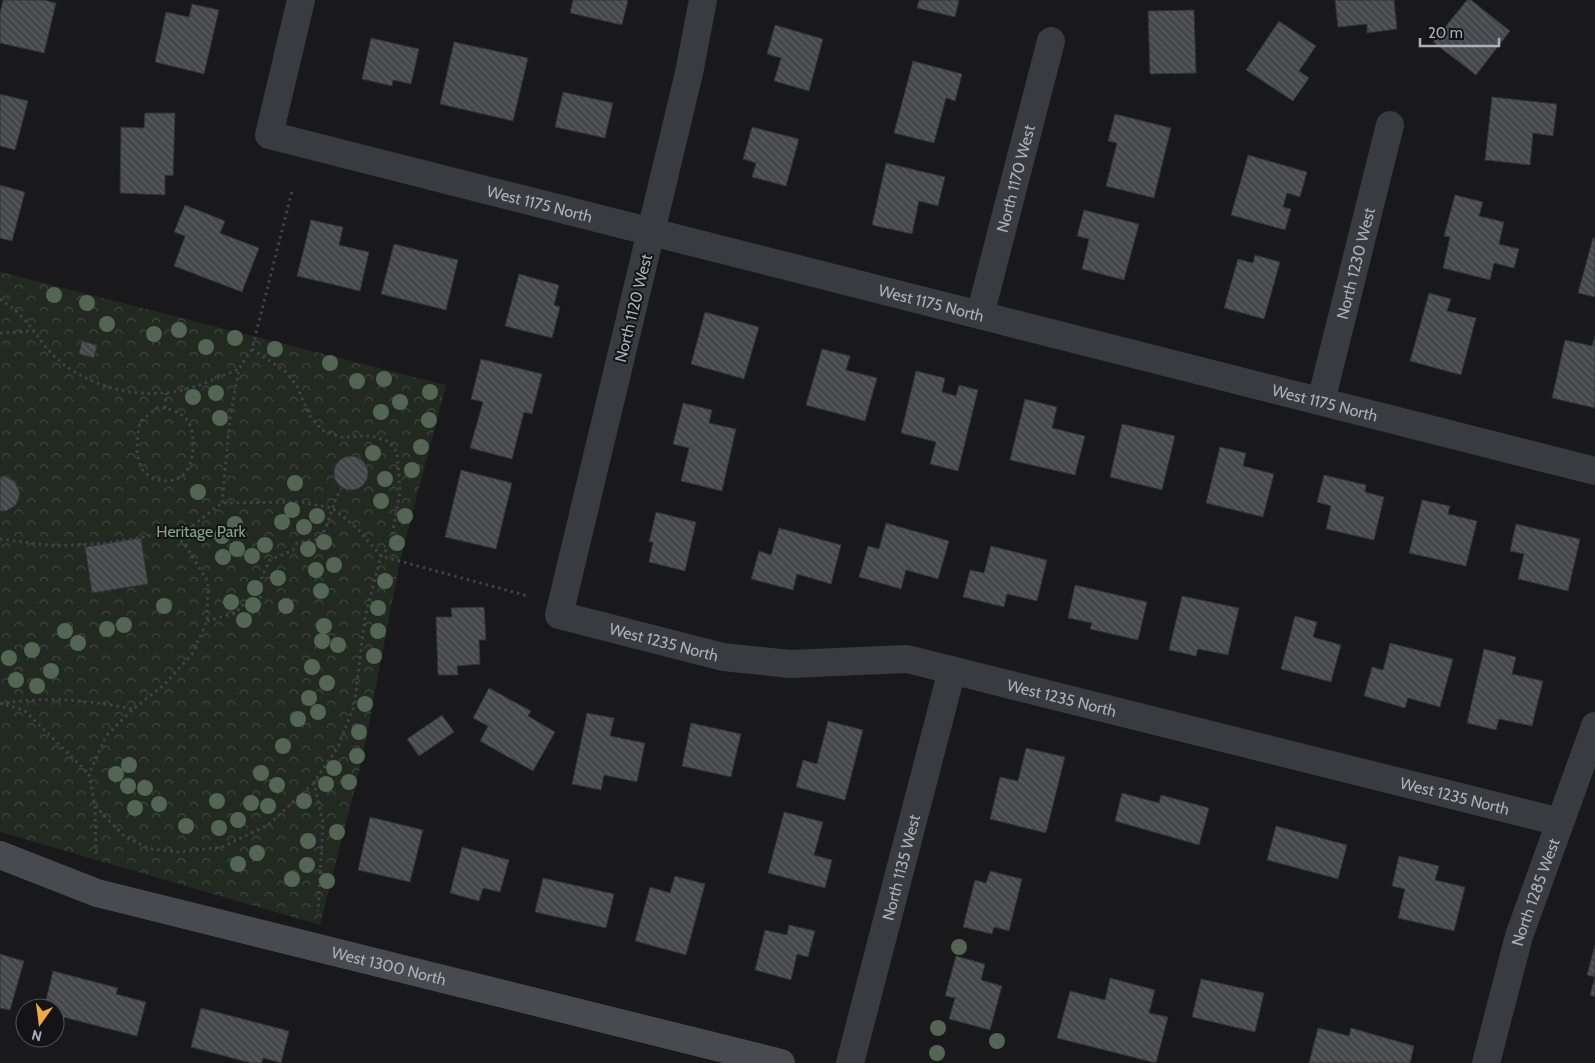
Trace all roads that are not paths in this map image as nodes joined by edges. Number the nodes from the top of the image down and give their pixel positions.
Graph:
1 (301, 0) edge
2 (703, 0) edge
3 (1051, 41) dead end
4 (1390, 125) dead end
5 (651, 232) junction
6 (980, 315) junction
7 (1320, 401) junction
8 (1595, 471) edge
9 (559, 615) joint
10 (952, 670) junction
11 (1595, 726) edge
12 (1560, 822) junction
13 (0, 855) edge
14 (781, 1063) edge
15 (850, 1063) edge
16 (1486, 1063) edge

1 - 5 street, West 1175 North
2 - 5 street, North 1120 West
3 - 6 street, North 1170 West
4 - 7 street, North 1230 West
5 - 6 street, West 1175 North
5 - 9 street, North 1120 West
6 - 7 street, West 1175 North
7 - 8 street, West 1175 North
9 - 10 street, West 1235 North
10 - 12 street, West 1235 North
10 - 15 street, North 1135 West
11 - 12 street, North 1285 West
12 - 16 street, North 1285 West
13 - 14 street, West 1300 North

